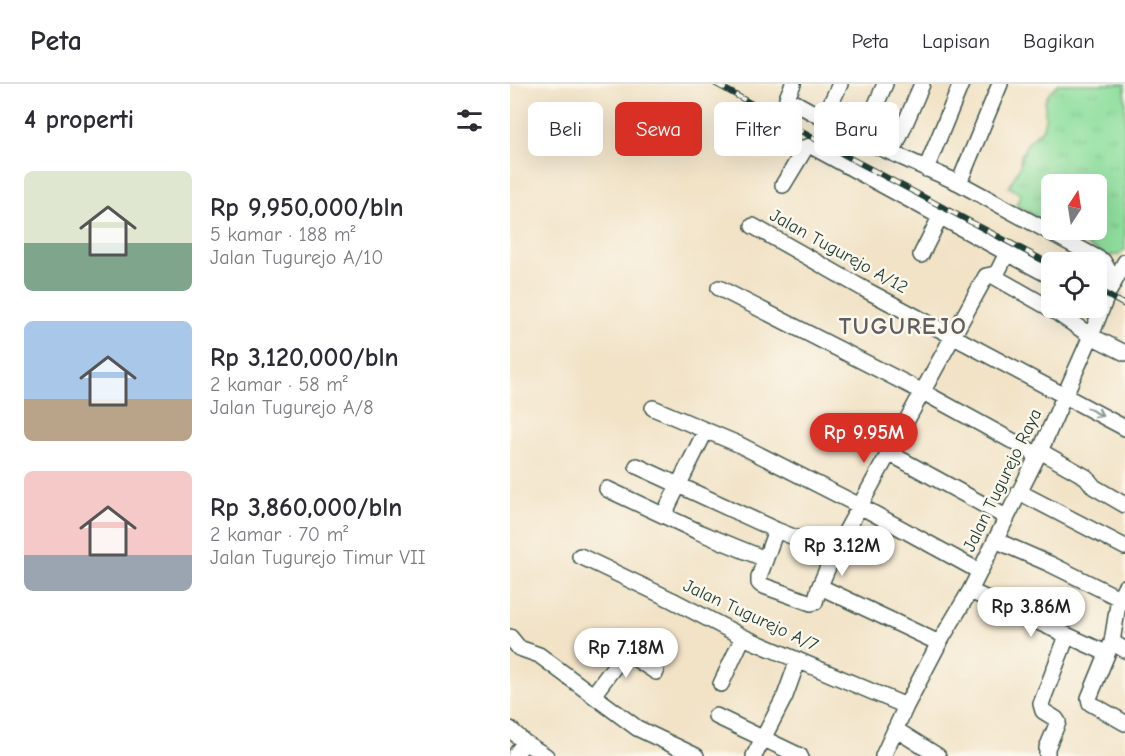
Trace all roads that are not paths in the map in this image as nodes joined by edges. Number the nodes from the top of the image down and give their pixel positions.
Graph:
1 (793, 84) edge
2 (840, 84) edge
3 (885, 84) edge
4 (922, 84) edge
5 (961, 84) edge
6 (1000, 84) edge
7 (832, 102) edge
8 (877, 102) edge
9 (814, 113) edge
10 (899, 138) edge
11 (899, 155) edge
12 (926, 169) junction
13 (959, 183) junction
14 (783, 185) dead end
15 (940, 217) junction
16 (753, 226) dead end
17 (1007, 253) junction
18 (921, 255) dead end
19 (1125, 262) edge
20 (1041, 271) edge
21 (991, 277) junction
22 (1114, 280) junction
23 (719, 288) dead end
24 (1107, 291) edge
25 (1096, 318) edge
26 (954, 336) junction
27 (1091, 336) junction
28 (1125, 353) edge
29 (923, 392) junction
30 (1064, 396) junction
31 (653, 408) dead end
32 (1125, 428) edge
33 (706, 430) junction
34 (889, 453) junction
35 (1039, 453) junction
36 (637, 466) dead end
37 (679, 486) junction
38 (608, 489) dead end
39 (1019, 492) junction
40 (1125, 505) edge
41 (860, 506) junction
42 (664, 514) junction
43 (1006, 518) junction
44 (776, 530) junction
45 (995, 540) junction
46 (1125, 548) edge
47 (834, 553) junction
48 (580, 556) dead end
49 (765, 559) junction
50 (979, 571) junction
51 (819, 588) junction
52 (970, 591) junction
53 (1122, 592) edge
54 (1067, 636) junction
55 (743, 637) junction
56 (939, 643) junction
57 (513, 647) edge
58 (1114, 648) edge
59 (798, 660) junction
60 (656, 672) dead end
61 (721, 684) dead end
62 (594, 694) junction
63 (906, 706) junction
64 (716, 716) dead end
65 (1125, 723) edge
66 (510, 729) edge
67 (895, 729) junction
68 (764, 739) junction
69 (524, 742) junction
70 (515, 756) edge
71 (546, 756) edge
72 (696, 756) edge
73 (754, 756) edge
74 (800, 756) edge
75 (883, 756) edge
76 (938, 756) edge
77 (1047, 756) edge

1 - 9 street
2 - 7 street
3 - 8 street
4 - 10 street
5 - 12 street
6 - 13 street
11 - 12 street
12 - 13 street
13 - 22 street
14 - 15 street
15 - 17 street
15 - 18 street
16 - 26 street, Jalan Tugurejo A/12
17 - 20 street
17 - 21 street
19 - 22 street, Jalan Tugurejo Raya
21 - 26 street
21 - 27 street
22 - 24 street, Jalan Tugurejo Raya
23 - 29 street
25 - 27 street, Jalan Tugurejo Raya
26 - 29 street
26 - 30 street, Jalan Tugurejo A/12
27 - 28 street
27 - 30 street, Jalan Tugurejo Raya
29 - 34 street
29 - 35 street
30 -> 32 street, Jalan Tugurejo A/12
30 - 35 street, Jalan Tugurejo Raya
31 - 33 street
33 - 37 street
33 - 41 street
34 - 41 street
34 - 43 street
35 - 39 street, Jalan Tugurejo Raya
35 - 40 street
36 - 37 street
37 - 42 street
37 - 44 street
38 - 42 street
39 - 43 street, Jalan Tugurejo Raya
39 - 46 street
41 - 47 street
41 - 50 street
42 - 49 street
43 - 45 street, Jalan Tugurejo Raya
44 - 47 street
44 - 49 street
45 - 50 street, Jalan Tugurejo Raya
45 - 53 street
47 - 51 street
48 - 55 street, Jalan Tugurejo A/7
49 - 51 street
50 - 52 street, Jalan Tugurejo Raya
51 - 56 street
52 - 54 street
52 - 56 street, Jalan Tugurejo Raya
53 - 58 street
54 - 58 street
54 - 77 street
55 - 59 street, Jalan Tugurejo A/7
55 - 61 street
56 - 63 street, Jalan Tugurejo Raya
57 - 62 street
58 - 65 street
59 - 63 street, Jalan Tugurejo A/7
59 - 68 street
60 - 62 street
62 - 72 street
63 - 67 street, Jalan Tugurejo Raya
64 - 68 street
66 - 69 street
67 - 75 street, Jalan Tugurejo Raya
67 - 76 street
68 - 73 street
68 - 74 street
69 - 70 street
69 - 71 street

